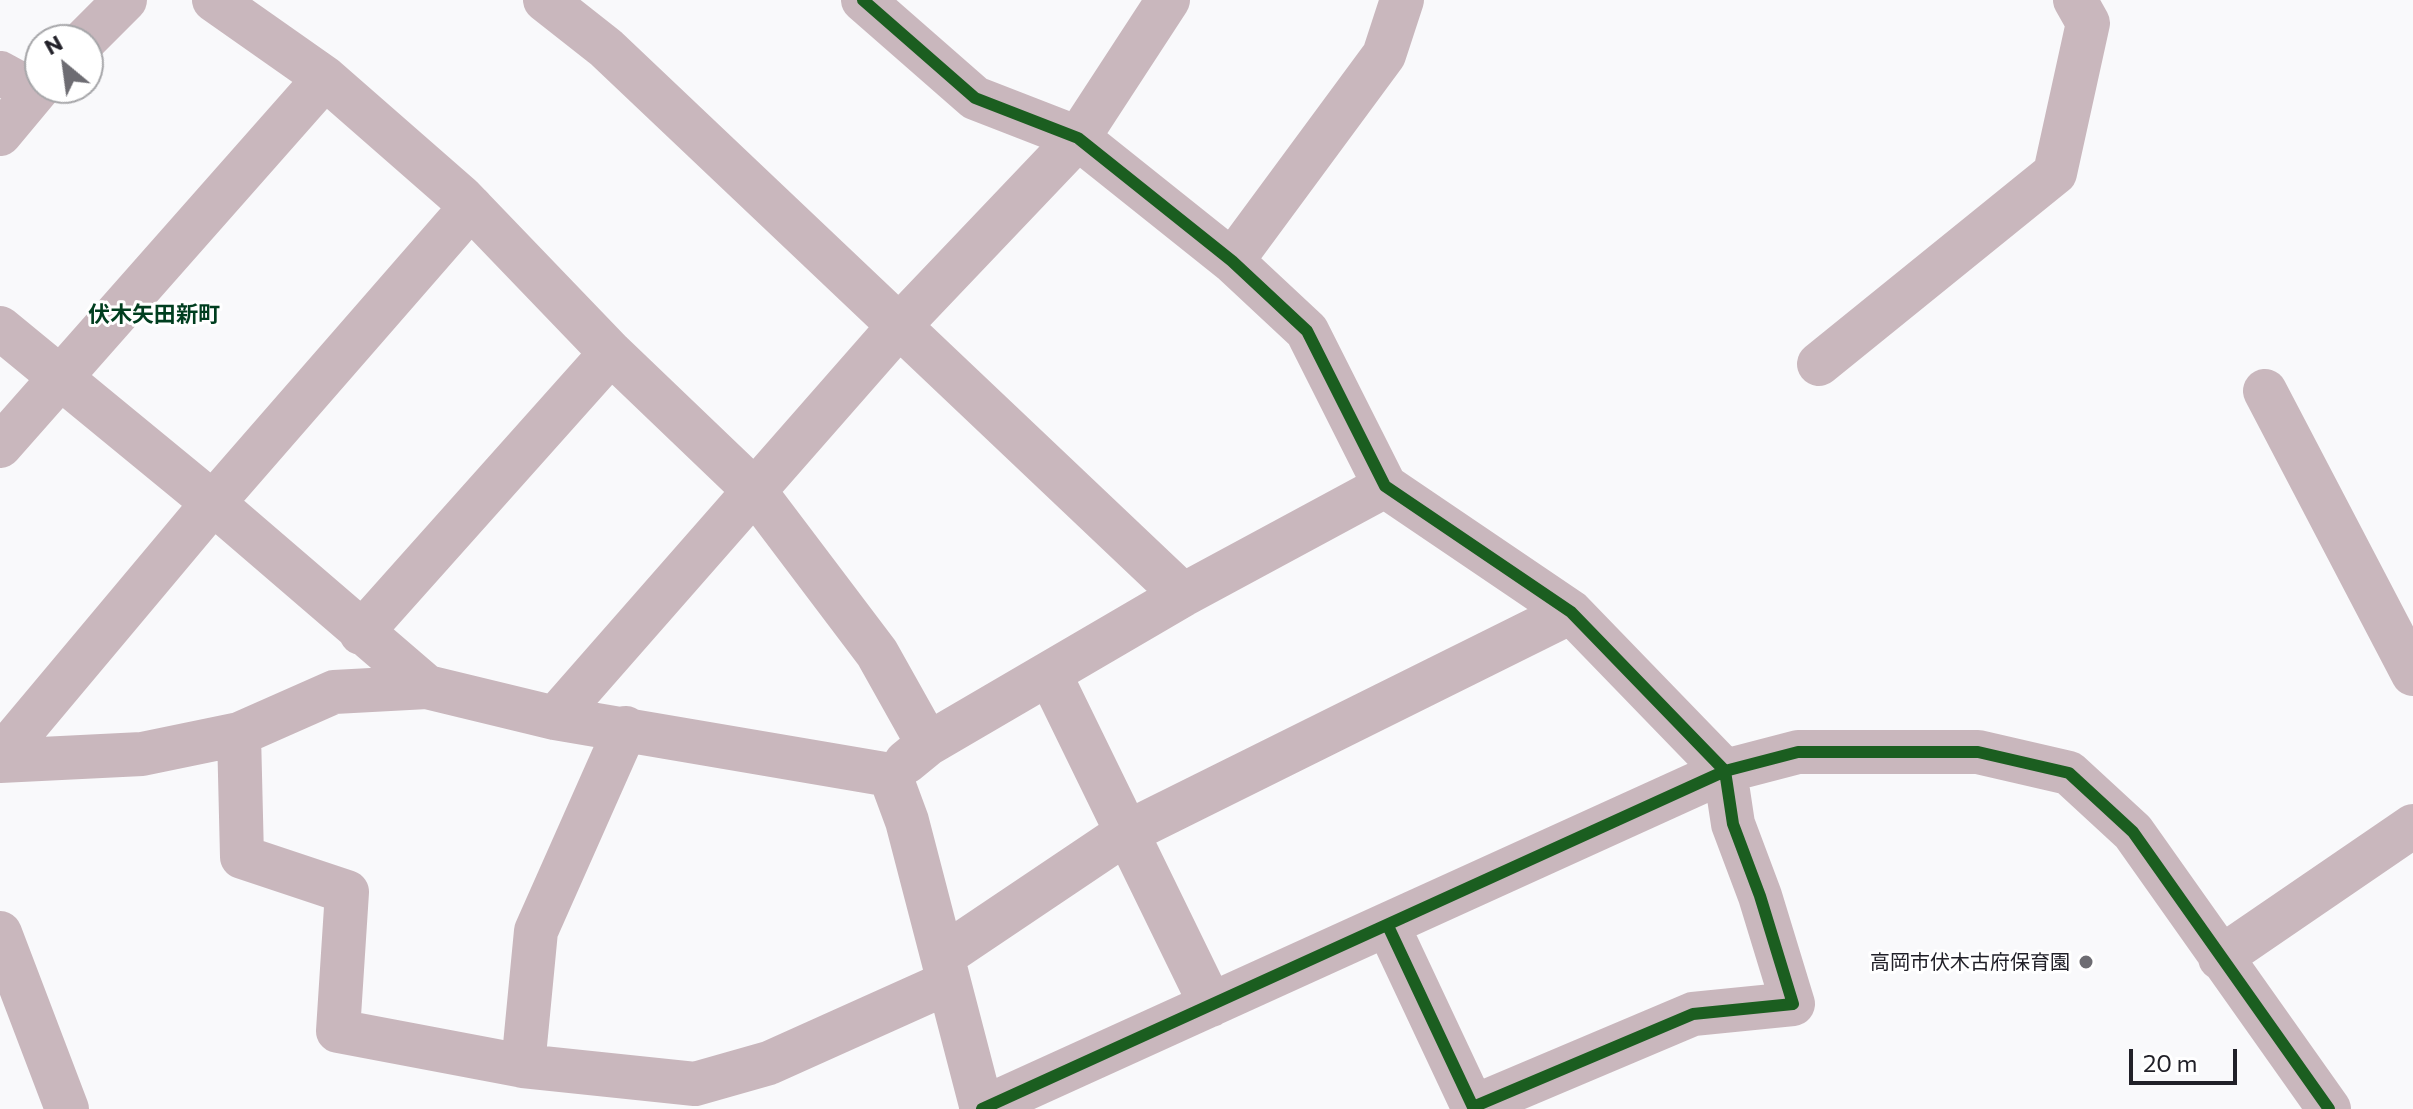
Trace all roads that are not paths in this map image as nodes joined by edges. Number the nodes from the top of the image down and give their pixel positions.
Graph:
1 (125, 0) edge
2 (214, 0) edge
3 (545, 0) edge
4 (863, 0) edge
5 (1168, 0) edge
6 (1402, 0) edge
7 (2075, 0) edge
8 (267, 14) edge
9 (101, 24) edge
10 (325, 78) junction
11 (24, 86) edge
12 (0, 134) edge
13 (1078, 138) junction
14 (471, 207) junction
15 (1232, 261) junction
16 (899, 326) junction
17 (0, 328) edge
18 (611, 353) junction
19 (1819, 364) dead end
20 (57, 378) junction
21 (2265, 391) dead end
22 (0, 446) edge
23 (1385, 486) junction
24 (753, 489) junction
25 (213, 503) junction
26 (1183, 595) junction
27 (1571, 612) junction
28 (361, 633) junction
29 (2413, 674) edge
30 (1050, 675) junction
31 (427, 687) junction
32 (555, 718) junction
33 (626, 728) junction
34 (239, 734) junction
35 (928, 744) junction
36 (0, 759) edge
37 (1725, 771) junction
38 (890, 775) junction
39 (2413, 826) edge
40 (1126, 833) junction
41 (1388, 926) junction
42 (0, 933) edge
43 (2220, 958) junction
44 (945, 970) junction
45 (1211, 1005) junction
46 (523, 1066) junction
47 (67, 1109) edge
48 (982, 1109) edge
49 (2329, 1109) edge

1 - 9 street
2 - 8 street
3 - 16 street
4 - 13 street
5 - 13 street
6 - 15 street
7 - 19 street
8 - 10 street
10 - 14 street
10 - 20 street
11 - 12 street
13 - 15 street
13 - 16 street
14 - 18 street
14 - 25 street
15 - 23 street
16 - 24 street
16 - 26 street
17 - 20 street
18 - 24 street
18 - 28 street
20 - 22 street
20 - 25 street
21 - 29 street
23 - 26 street
23 - 27 street
24 - 32 street
24 - 35 street
25 - 28 street
25 - 36 street
26 - 30 street
27 - 37 street
27 - 40 street
28 - 31 street
30 - 35 street
30 - 40 street
31 - 32 street
31 - 34 street
32 - 33 street
33 - 38 street
33 - 46 street
34 - 36 street
34 - 46 street
35 - 38 street
37 - 41 street
37 - 41 street
37 - 43 street
38 - 44 street
39 - 43 street
40 - 44 street
40 - 45 street
41 - 45 street
42 - 47 street
43 - 49 street
44 - 46 street
44 - 48 street
45 - 48 street

